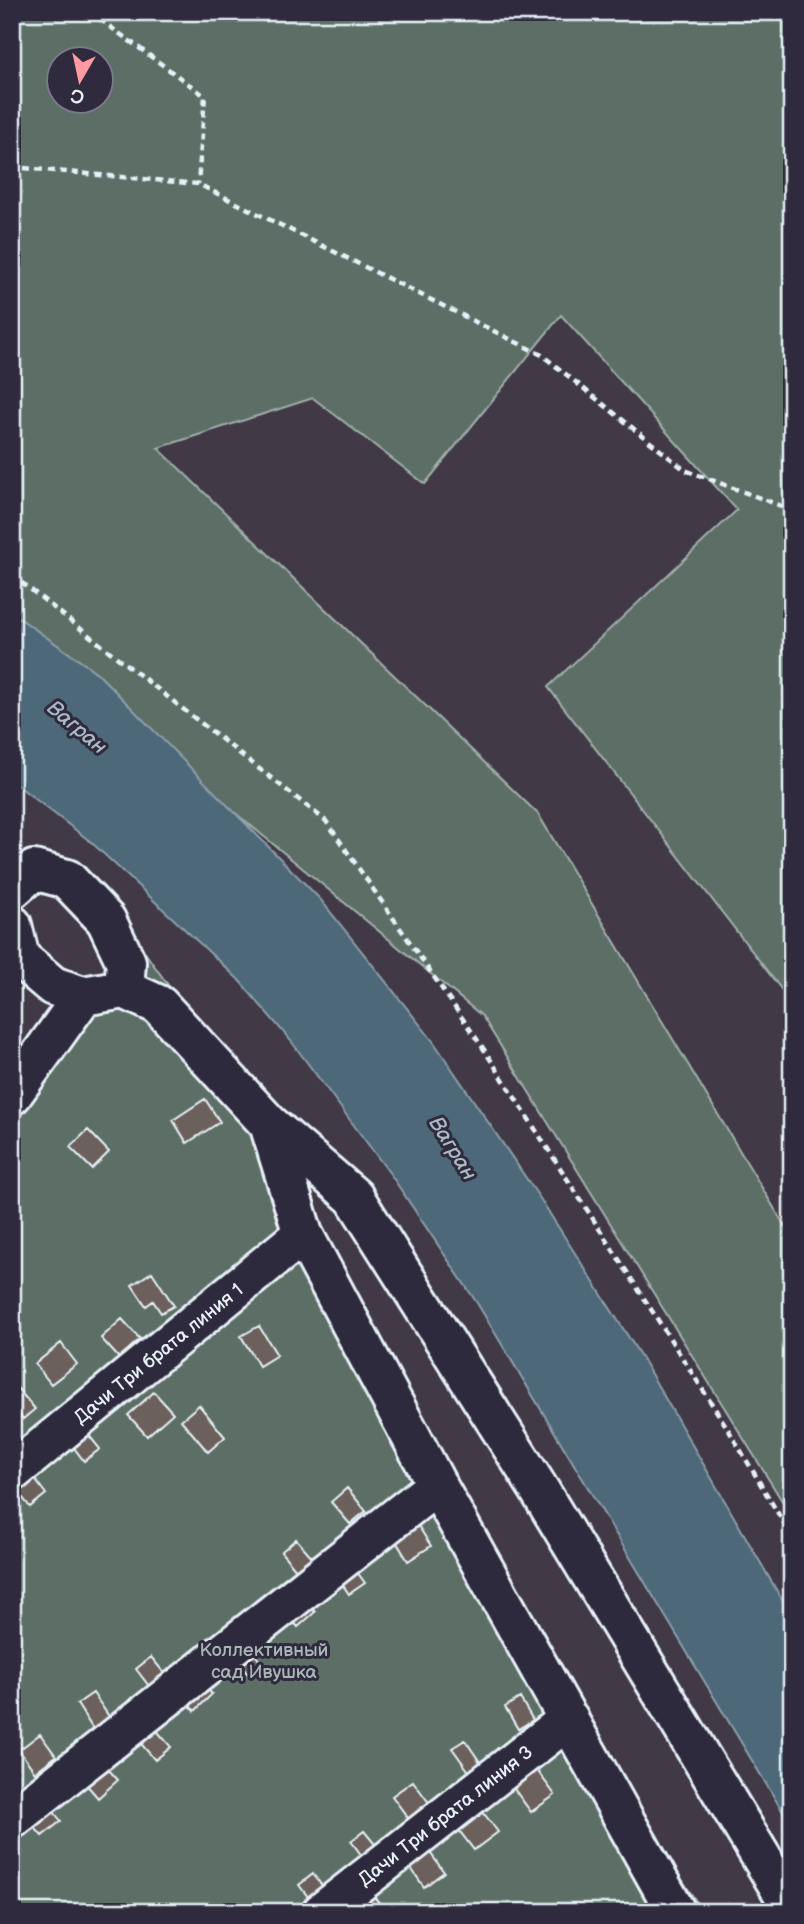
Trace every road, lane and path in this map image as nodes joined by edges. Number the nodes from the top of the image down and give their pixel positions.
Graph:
1 (90, 12) edge
2 (12, 167) edge
3 (198, 184) junction
4 (792, 510) edge
5 (12, 575) edge
6 (12, 889) edge
7 (12, 925) edge
8 (124, 989) junction
9 (83, 996) junction
10 (12, 1095) edge
11 (269, 1124) junction
12 (303, 1234) junction
13 (12, 1472) edge
14 (437, 1485) junction
15 (792, 1537) edge
16 (569, 1719) junction
17 (12, 1819) edge
18 (792, 1909) edge
19 (322, 1912) edge
20 (676, 1912) edge

1 - 3 path
2 - 3 path
3 - 4 path
5 - 15 path
6 - 8 street
7 - 9 street
8 - 9 street
8 - 11 street
9 - 10 street
11 - 12 street
11 - 18 street
12 - 13 street, Дачи Три брата линия 1
12 - 14 street
14 - 16 street
14 - 17 street
16 - 19 street, Дачи Три брата линия 3
16 - 20 street

